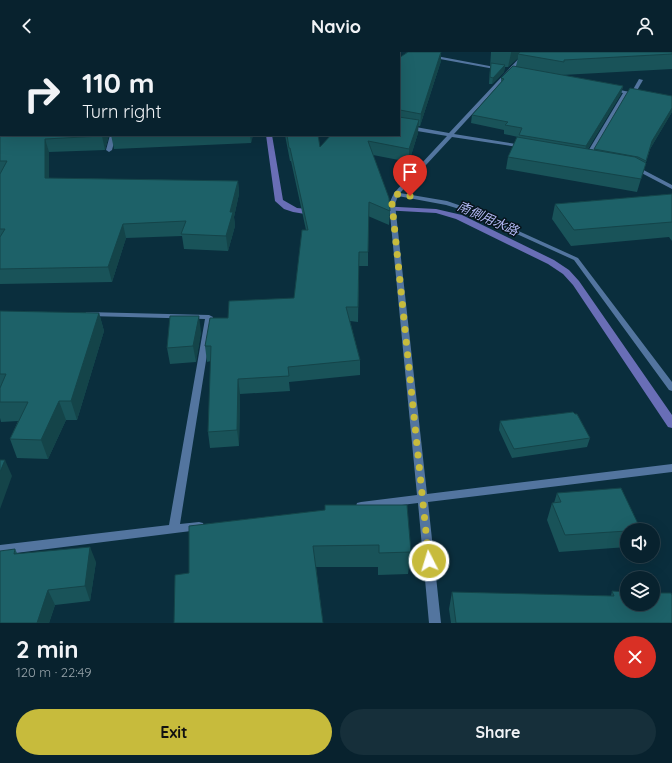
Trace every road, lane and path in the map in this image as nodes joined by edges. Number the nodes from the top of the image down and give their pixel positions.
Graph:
1 (527, 52) edge
2 (424, 55) edge
3 (510, 70) junction
4 (518, 72) edge
5 (641, 80) dead end
6 (603, 87) edge
7 (626, 92) junction
8 (633, 93) junction
9 (646, 95) edge
10 (400, 126) edge
11 (449, 135) junction
12 (113, 136) edge
13 (526, 148) edge
14 (109, 150) dead end
15 (580, 157) edge
16 (588, 158) junction
17 (595, 160) edge
18 (626, 166) edge
19 (672, 187) edge
20 (396, 194) junction
21 (78, 314) edge
22 (672, 388) edge
23 (672, 468) edge
24 (423, 498) junction
25 (353, 507) edge
26 (205, 525) edge
27 (174, 529) junction
28 (0, 550) edge
29 (434, 623) edge

1 - 3 street
2 - 3 street
3 - 4 street
3 - 11 street
5 - 8 street
6 - 7 street
7 - 8 street
7 - 16 street
8 - 9 street
10 - 11 street
11 - 13 street
11 - 20 street
12 - 14 street
15 - 16 street
16 - 17 street
18 - 19 street
20 - 22 street
20 - 24 street
21 - 27 street
23 - 24 street
24 - 25 street
24 - 29 street
26 - 27 street
27 - 28 street

